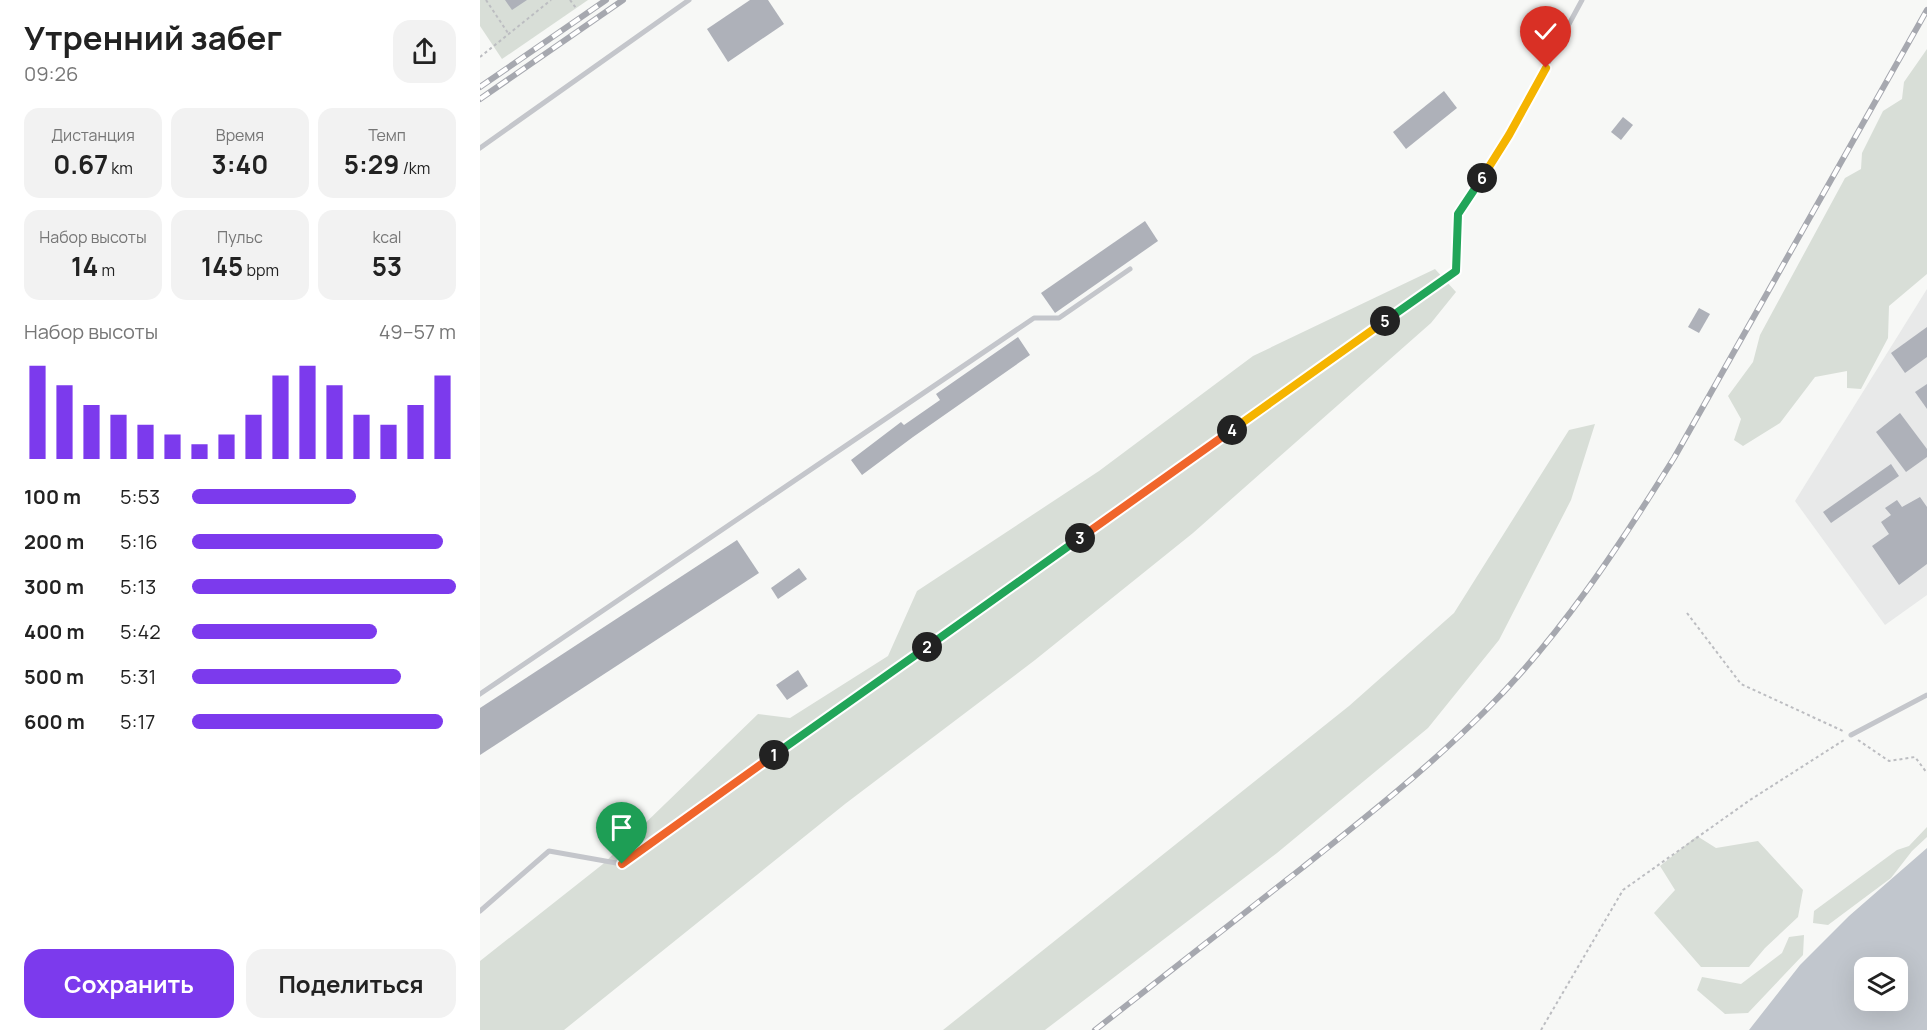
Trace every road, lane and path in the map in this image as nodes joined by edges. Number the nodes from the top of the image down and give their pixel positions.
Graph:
1 (486, 0) edge
2 (550, 0) edge
3 (570, 0) edge
4 (689, 0) edge
5 (1582, 0) edge
6 (576, 8) dead end
7 (509, 34) junction
8 (480, 57) edge
9 (480, 148) edge
10 (1130, 269) dead end
11 (1687, 613) dead end
12 (480, 694) edge
13 (1927, 695) edge
14 (1851, 735) junction
15 (1927, 773) edge
16 (480, 910) edge
17 (1541, 1030) edge

1 - 7 path
2 - 7 path
3 - 6 path
4 - 9 lane
5 - 16 lane
7 - 8 path
10 - 12 lane
11 - 14 path
13 - 14 lane
14 - 15 path
14 - 17 path

